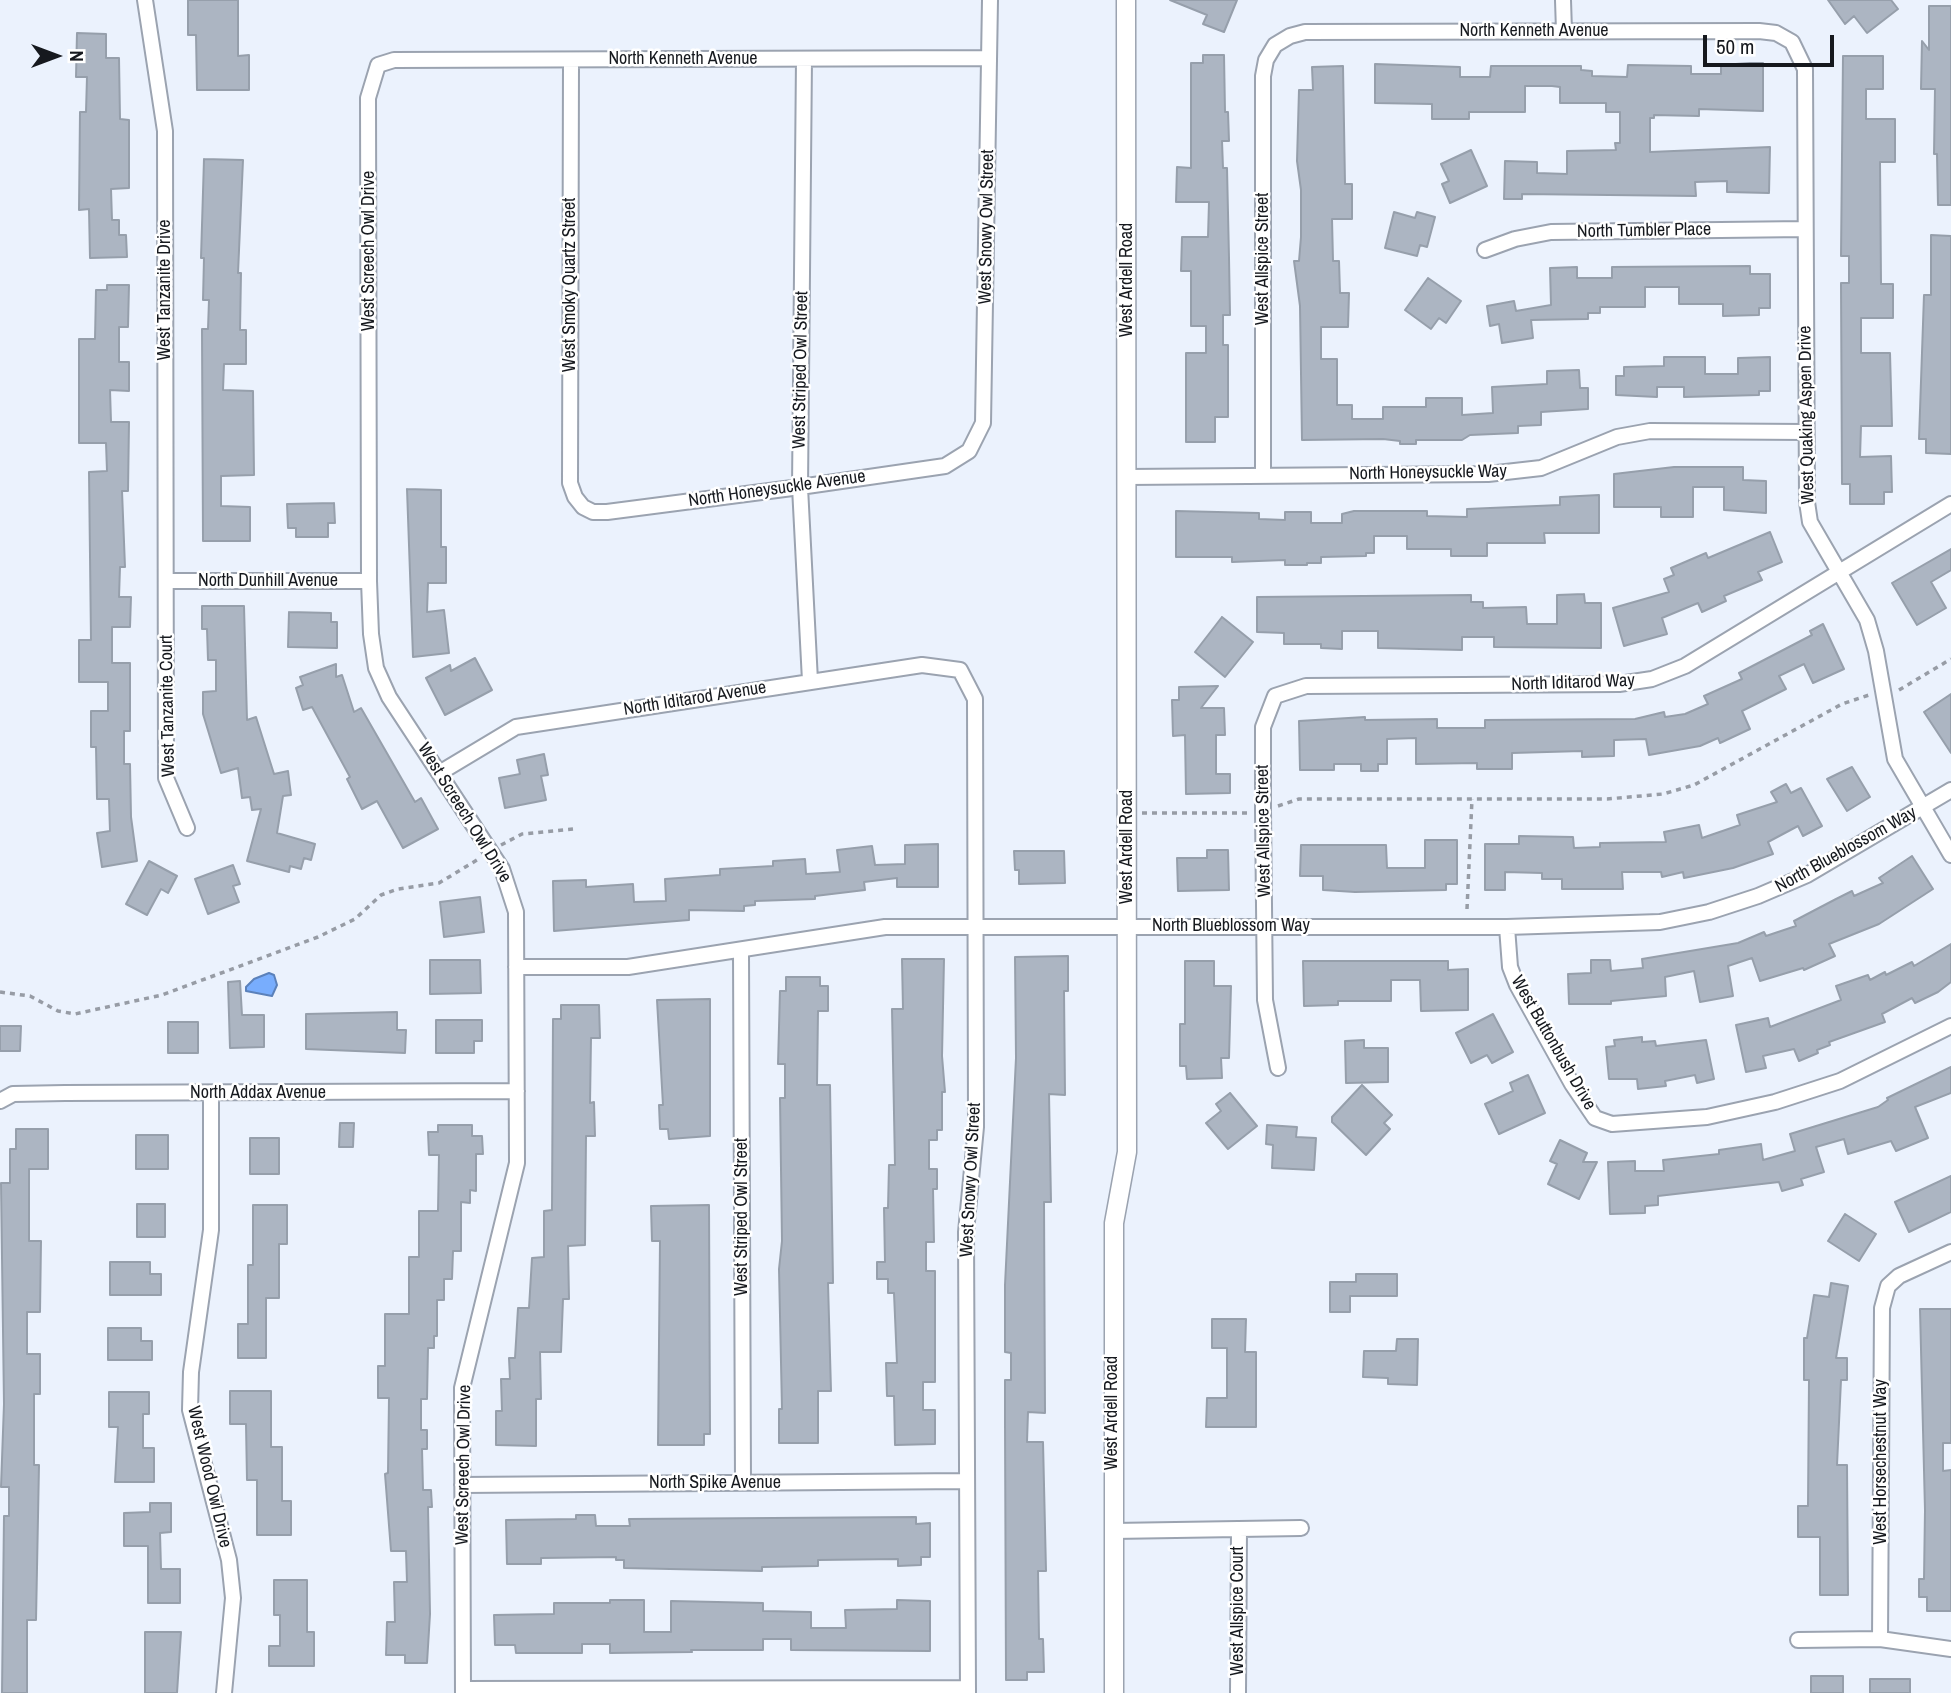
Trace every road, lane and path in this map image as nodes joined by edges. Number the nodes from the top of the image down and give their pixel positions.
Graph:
1 (145, 0) edge
2 (990, 0) edge
3 (1126, 0) edge
4 (1563, 0) edge
5 (1564, 31) junction
6 (1792, 42) joint
7 (1275, 45) joint
8 (989, 58) junction
9 (804, 59) junction
10 (570, 60) junction
11 (378, 65) joint
12 (1805, 229) junction
13 (1485, 250) dead end
14 (1806, 432) junction
15 (969, 451) joint
16 (1264, 476) junction
17 (1127, 477) junction
18 (800, 487) junction
19 (1951, 504) edge
20 (583, 506) joint
21 (1840, 573) junction
22 (166, 581) junction
23 (369, 581) junction
24 (1951, 659) edge
25 (960, 670) joint
26 (810, 681) junction
27 (1896, 690) dead end
28 (1869, 695) dead end
29 (1275, 696) joint
30 (441, 772) junction
31 (1951, 790) edge
32 (1472, 799) junction
33 (1278, 806) dead end
34 (1923, 808) junction
35 (1141, 813) dead end
36 (1252, 813) dead end
37 (187, 828) dead end
38 (573, 829) dead end
39 (491, 852) junction
40 (1951, 855) edge
41 (1467, 909) dead end
42 (1127, 926) junction
43 (1265, 926) junction
44 (975, 927) junction
45 (1507, 927) junction
46 (741, 951) junction
47 (516, 967) junction
48 (0, 992) edge
49 (1951, 1026) edge
50 (1278, 1068) dead end
51 (517, 1091) junction
52 (211, 1094) junction
53 (0, 1101) edge
54 (1951, 1252) edge
55 (967, 1481) junction
56 (743, 1483) junction
57 (463, 1485) junction
58 (1301, 1528) dead end
59 (1239, 1529) junction
60 (1113, 1531) junction
61 (1881, 1639) junction
62 (1798, 1640) dead end
63 (1951, 1649) edge
64 (463, 1691) edge
65 (968, 1691) edge
66 (224, 1693) edge
67 (1114, 1693) edge
68 (1238, 1693) edge

1 - 22 street, West Tanzanite Drive
2 - 8 street, West Snowy Owl Street
3 - 17 street, West Ardell Road
4 - 5 street
5 - 6 street, North Kenneth Avenue
5 - 7 street, North Kenneth Avenue
6 - 12 street, West Quaking Aspen Drive
7 - 16 street, West Allspice Street
8 - 9 street, North Kenneth Avenue
8 - 15 street, West Snowy Owl Street
9 - 10 street, North Kenneth Avenue
9 - 18 street, West Striped Owl Street
10 - 11 street, North Kenneth Avenue
10 - 20 street, West Smoky Quartz Street
11 - 23 street, West Screech Owl Drive
12 - 13 street, North Tumbler Place
12 - 14 street, West Quaking Aspen Drive
14 - 16 street, North Honeysuckle Way
14 - 21 street, West Quaking Aspen Drive
15 - 18 street, North Honeysuckle Avenue
16 - 17 street, North Honeysuckle Way
17 - 42 street, West Ardell Road
18 - 20 street, North Honeysuckle Avenue
18 - 26 street, West Striped Owl Street
19 - 21 street, North Iditarod Way
21 - 29 street, North Iditarod Way
21 - 34 street, West Quaking Aspen Drive
22 - 23 street, North Dunhill Avenue
22 - 37 street, West Tanzanite Court
23 - 30 street, West Screech Owl Drive
24 - 27 path
25 - 26 street, North Iditarod Avenue
25 - 44 street, West Snowy Owl Street
26 - 30 street, North Iditarod Avenue
28 - 32 path
29 - 43 street, West Allspice Street
30 - 39 street, West Screech Owl Drive
31 - 34 street, North Blueblossom Way
32 - 33 path
32 - 41 path
34 - 40 street, West Quaking Aspen Drive
34 - 45 street, North Blueblossom Way
35 - 36 path
38 - 39 path
39 - 47 street, West Screech Owl Drive
39 - 48 path
42 - 43 street, North Blueblossom Way
42 - 44 street, North Blueblossom Way
42 - 60 street, West Ardell Road
43 - 45 street, North Blueblossom Way
43 - 50 street
44 - 46 street, North Blueblossom Way
44 - 55 street, West Snowy Owl Street
45 - 49 street, West Buttonbush Drive
46 - 47 street, North Blueblossom Way
46 - 56 street, West Striped Owl Street
47 - 51 street, West Screech Owl Drive
51 - 52 street, North Addax Avenue
51 - 57 street, West Screech Owl Drive
52 - 53 street, North Addax Avenue
52 - 66 street, West Wood Owl Drive
54 - 61 street, West Horsechestnut Way
55 - 56 street, North Spike Avenue
55 - 65 street, West Snowy Owl Street
56 - 57 street, North Spike Avenue
57 - 64 street, West Screech Owl Drive
58 - 59 street
59 - 60 street
59 - 68 street, West Allspice Court
60 - 67 street, West Ardell Road
61 - 62 street
61 - 63 street
64 - 65 street

